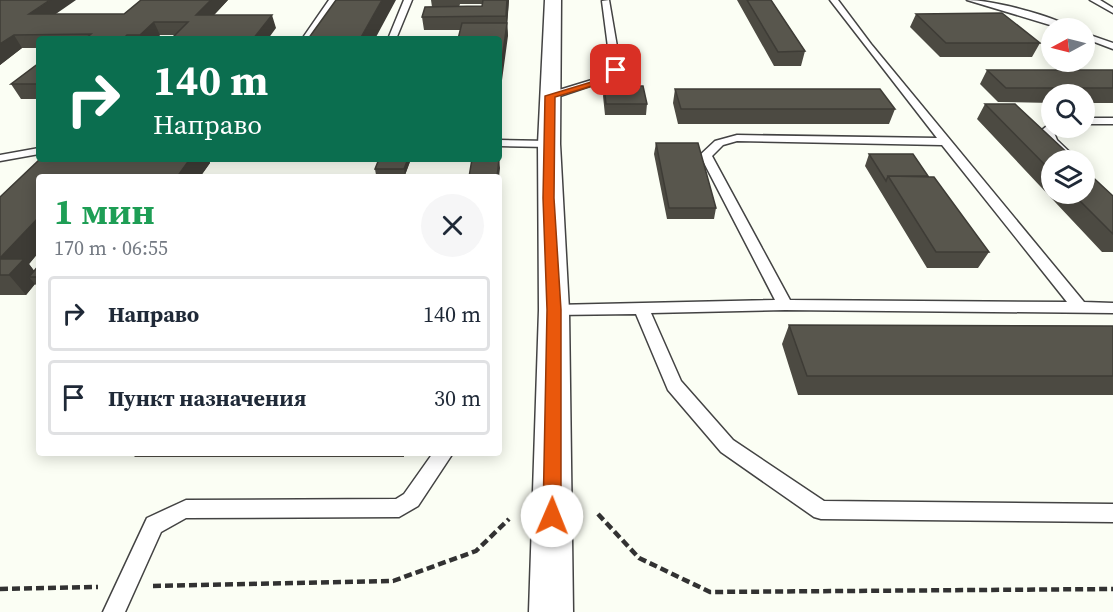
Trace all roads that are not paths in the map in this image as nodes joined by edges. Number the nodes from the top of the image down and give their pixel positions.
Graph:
1 (333, 0) edge
2 (408, 0) edge
3 (553, 0) edge
4 (834, 0) edge
5 (971, 0) edge
6 (1094, 0) edge
7 (606, 1) edge
8 (1113, 11) edge
9 (1041, 19) edge
10 (308, 36) edge
11 (393, 36) edge
12 (1095, 39) edge
13 (1113, 46) edge
14 (550, 96) junction
15 (1095, 121) edge
16 (1113, 121) edge
17 (1050, 138) edge
18 (946, 142) junction
19 (502, 143) edge
20 (549, 144) junction
21 (1061, 150) edge
22 (36, 152) edge
23 (0, 158) edge
24 (785, 305) junction
25 (1079, 307) junction
26 (641, 308) junction
27 (1113, 308) edge
28 (554, 310) junction
29 (442, 456) edge
30 (1113, 513) edge
31 (114, 612) edge
32 (551, 612) edge

1 - 10 lane
2 - 11 lane
3 - 14 street
4 - 18 lane
5 - 9 lane
6 - 8 lane
7 - 14 lane
12 - 13 lane
14 - 20 street
15 - 16 lane
17 - 21 lane
18 - 24 lane
18 - 25 lane
19 - 20 lane
20 - 28 street
22 - 23 lane
24 - 25 lane
24 - 26 lane
25 - 27 lane
26 - 28 lane
26 - 30 lane
28 - 32 street
29 - 31 lane

